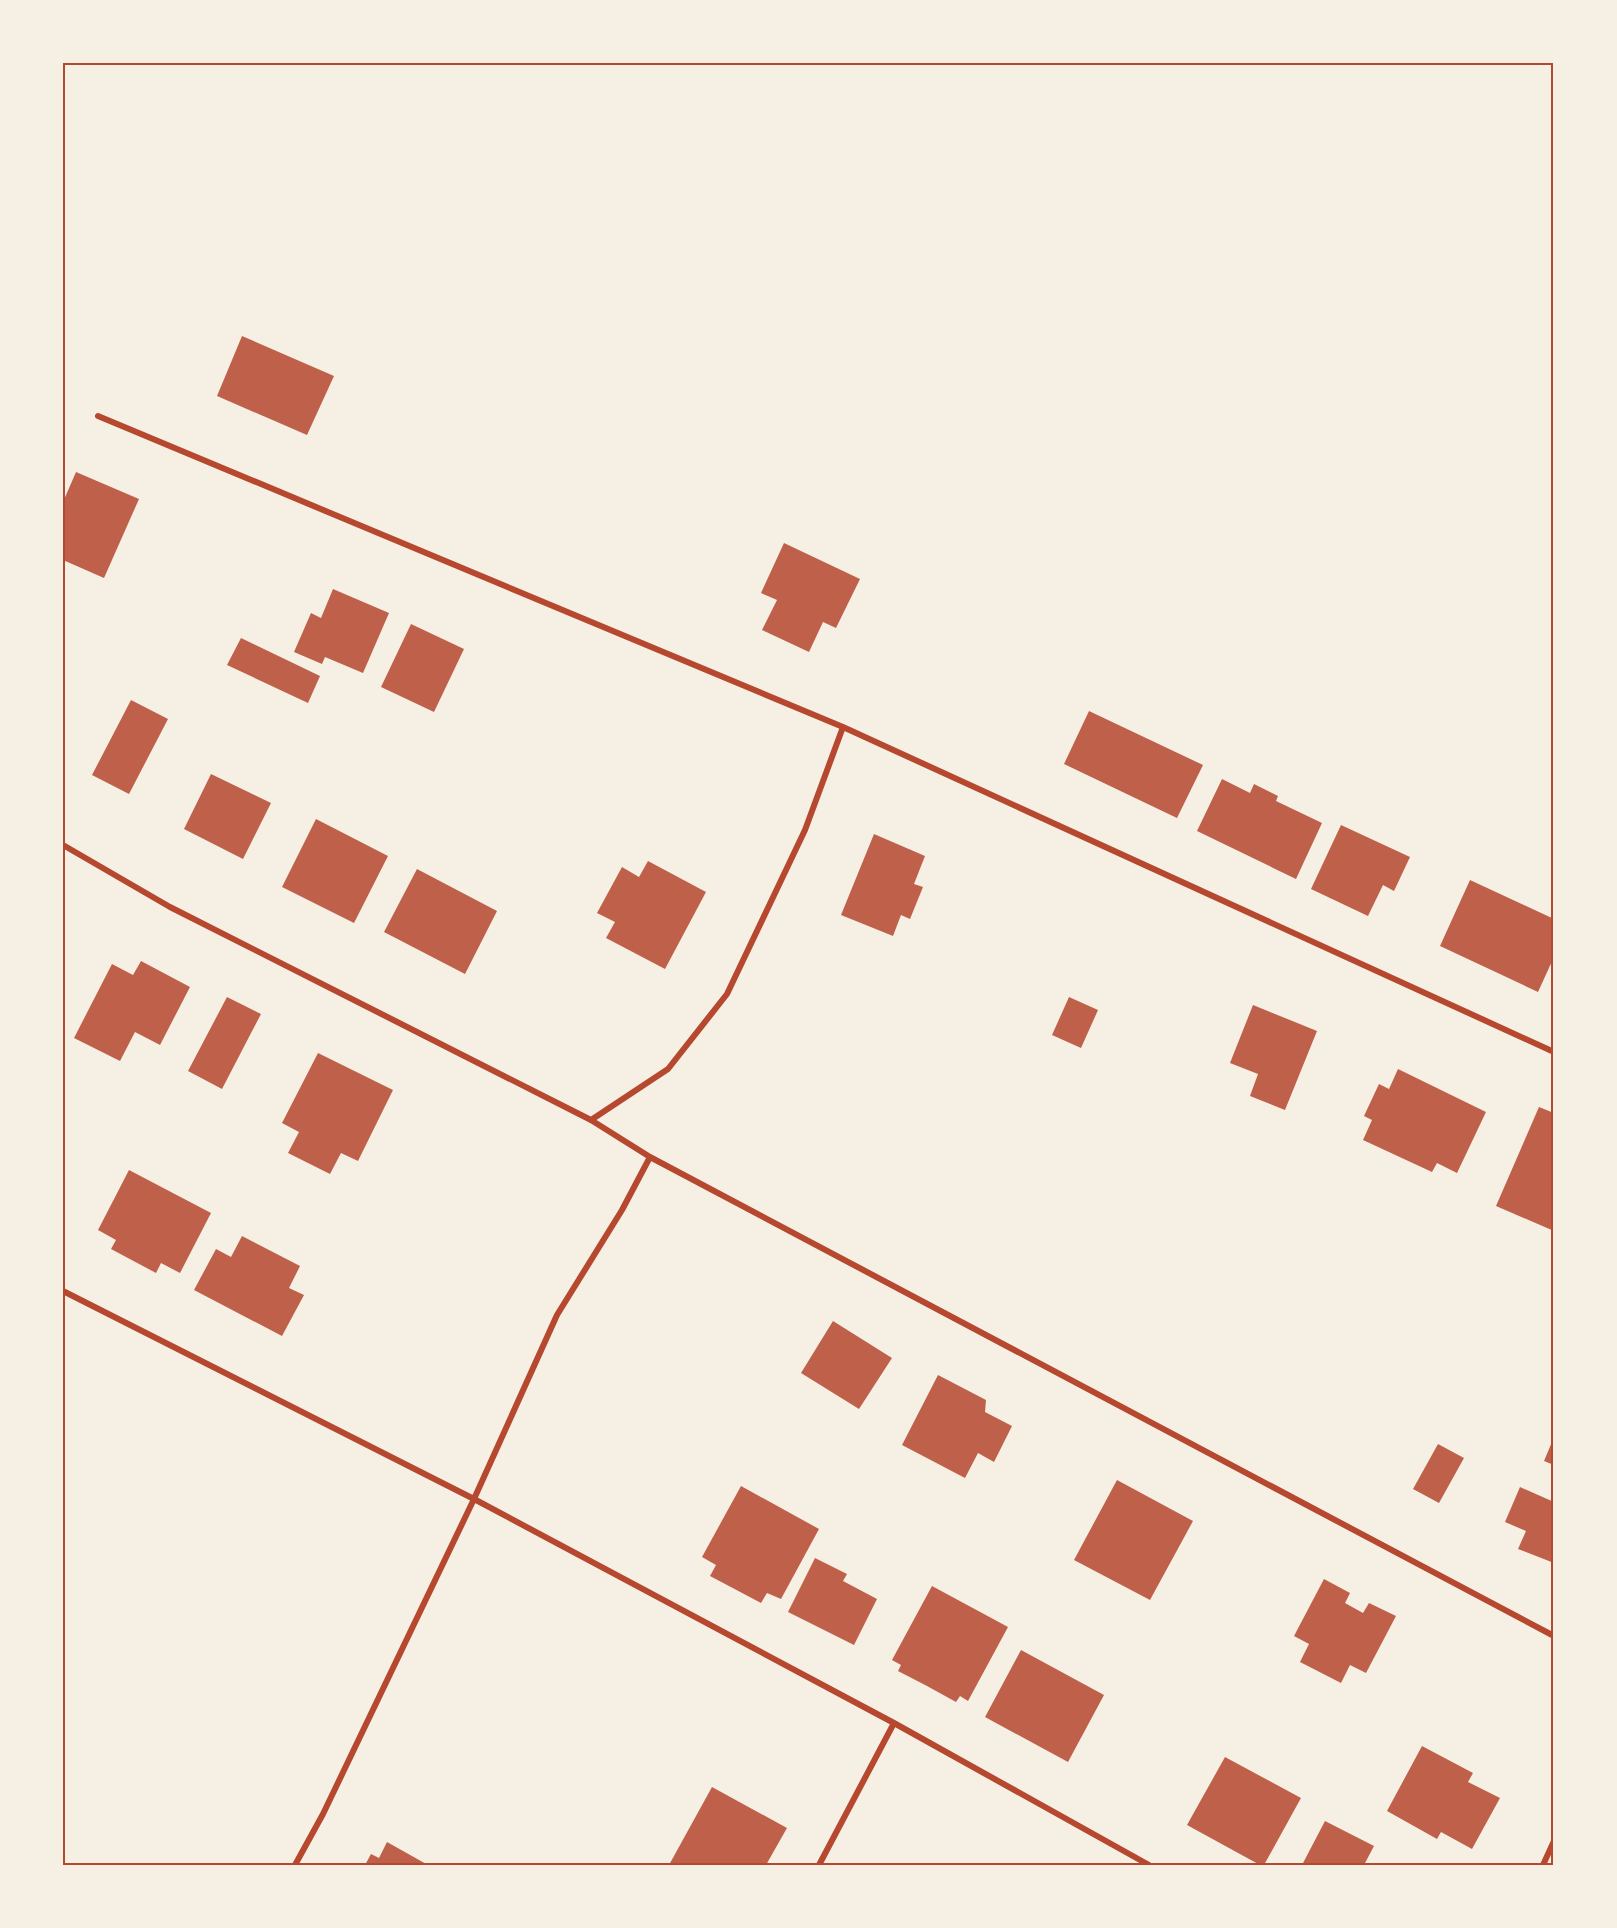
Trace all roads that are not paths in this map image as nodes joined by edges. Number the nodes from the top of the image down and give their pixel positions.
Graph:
1 (98, 416) dead end
2 (843, 727) junction
3 (63, 845) edge
4 (1554, 1052) edge
5 (591, 1120) junction
6 (650, 1157) junction
7 (63, 1291) edge
8 (474, 1499) junction
9 (1554, 1636) edge
10 (894, 1723) junction
11 (1554, 1840) edge
12 (295, 1865) edge
13 (819, 1865) edge
14 (1149, 1865) edge
15 (1544, 1865) edge

1 - 2 street
2 - 4 street
2 - 5 street
3 - 5 street
5 - 6 street
6 - 8 street
6 - 9 street
7 - 8 street
8 - 10 street
8 - 12 street
10 - 13 street
10 - 14 street
11 - 15 street

